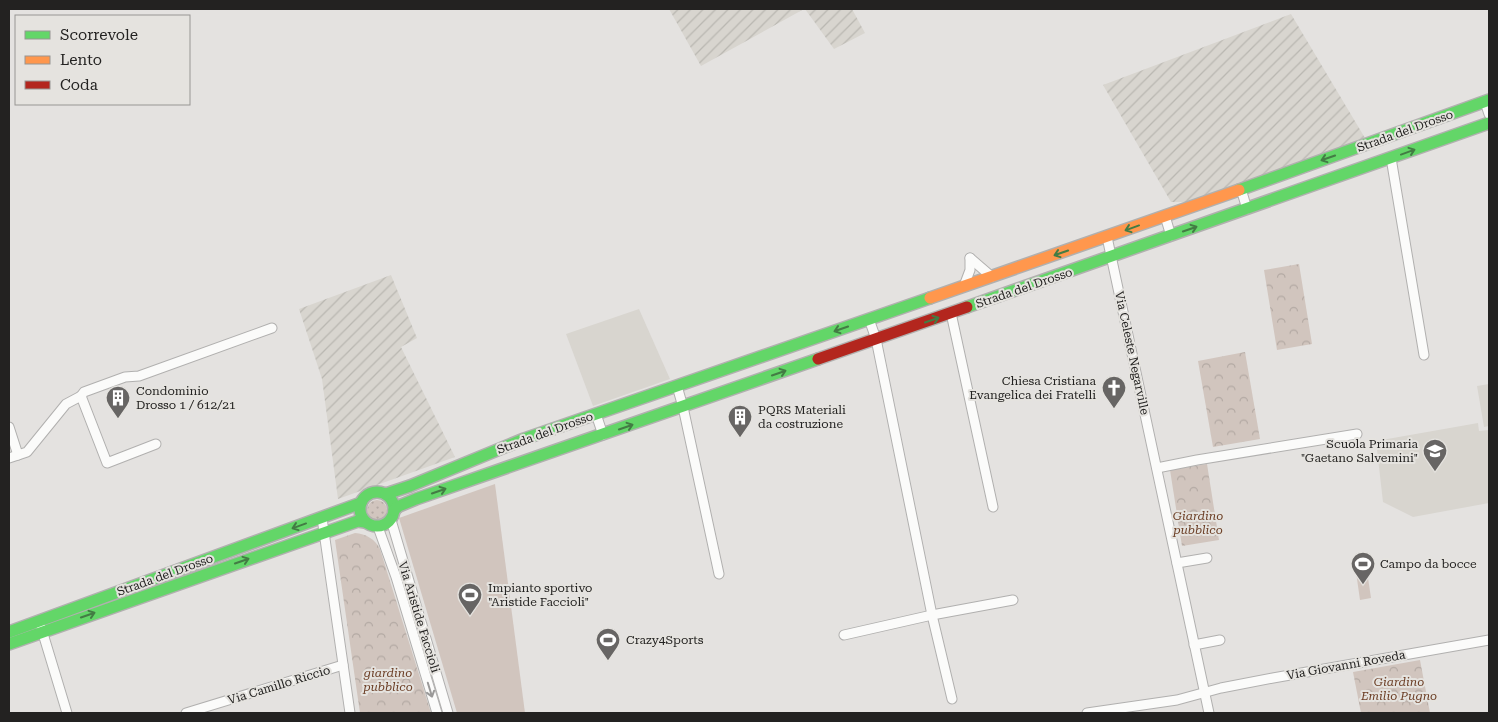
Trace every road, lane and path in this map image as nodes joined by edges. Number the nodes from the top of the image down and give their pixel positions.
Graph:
1 (1487, 101) edge
2 (1489, 114) edge
3 (1489, 123) edge
4 (1391, 158) junction
5 (1241, 189) junction
6 (1247, 209) junction
7 (1165, 216) junction
8 (1171, 236) junction
9 (1107, 237) junction
10 (1111, 257) junction
11 (992, 277) junction
12 (964, 286) junction
13 (951, 313) junction
14 (869, 319) junction
15 (272, 328) dead end
16 (876, 339) junction
17 (1424, 355) dead end
18 (677, 386) junction
19 (81, 396) junction
20 (683, 407) junction
21 (596, 414) junction
22 (9, 427) edge
23 (1357, 434) dead end
24 (603, 435) junction
25 (156, 444) dead end
26 (13, 457) edge
27 (1156, 468) junction
28 (386, 494) junction
29 (361, 503) junction
30 (993, 507) dead end
31 (392, 515) junction
32 (322, 518) junction
33 (365, 522) junction
34 (378, 526) junction
35 (323, 533) junction
36 (1207, 558) dead end
37 (1177, 563) junction
38 (718, 574) dead end
39 (1013, 600) dead end
40 (932, 615) junction
41 (40, 626) junction
42 (9, 632) edge
43 (844, 635) dead end
44 (1220, 640) dead end
45 (1489, 640) edge
46 (9, 644) edge
47 (1194, 645) junction
48 (343, 665) junction
49 (1204, 693) junction
50 (952, 699) dead end
51 (67, 713) edge
52 (186, 713) edge
53 (350, 713) edge
54 (437, 713) edge
55 (448, 713) edge
56 (1087, 713) edge
57 (1209, 713) edge

1 - 2 street, Strada del Drosso
1 -> 5 street, Strada del Drosso
4 -> 3 street, Strada del Drosso
4 - 6 street, Strada del Drosso
4 - 17 street, Strada del Drosso
5 - 6 street
5 - 7 street, Strada del Drosso
8 -> 6 street, Strada del Drosso
7 - 8 street
7 -> 9 street, Strada del Drosso
8 - 10 street, Strada del Drosso
9 - 10 street, Via Celeste Negarville
9 -> 11 street, Strada del Drosso
10 - 13 street, Strada del Drosso
10 - 27 street, Via Celeste Negarville
11 - 12 street, Strada del Drosso
11 - 12 street, Strada del Drosso
12 - 14 street, Strada del Drosso
16 -> 13 street, Strada del Drosso
13 - 30 street
14 - 16 street
14 -> 18 street, Strada del Drosso
15 - 19 street
20 -> 16 street, Strada del Drosso
16 - 40 street
18 - 20 street
18 - 21 street, Strada del Drosso
19 - 25 street
19 - 26 street
24 -> 20 street, Strada del Drosso
20 - 38 street
21 - 24 street
21 - 28 street, Strada del Drosso
22 - 26 street
23 - 27 street
31 -> 24 street, Strada del Drosso
27 - 37 street, Via Celeste Negarville
28 - 29 street
28 - 31 street
29 - 32 street, Strada del Drosso
29 - 33 street
31 - 34 street
31 - 55 street, Via Aristide Faccioli
32 - 35 street
32 -> 41 street, Strada del Drosso
33 - 34 street
33 - 35 street, Strada del Drosso
34 -> 54 street, Via Aristide Faccioli
41 -> 35 street, Strada del Drosso
35 - 48 street
36 - 37 street
37 - 47 street, Via Celeste Negarville
39 - 40 street
40 - 43 street
40 - 50 street
41 - 42 street, Strada del Drosso
41 - 46 street, Strada del Drosso
41 - 51 street
44 - 47 street
45 - 49 street, Via Giovanni Roveda
47 - 49 street, Via Celeste Negarville
48 - 52 street, Via Camillo Riccio
48 - 53 street
49 - 56 street, Via Giovanni Roveda
49 - 57 street, Via Celeste Negarville

